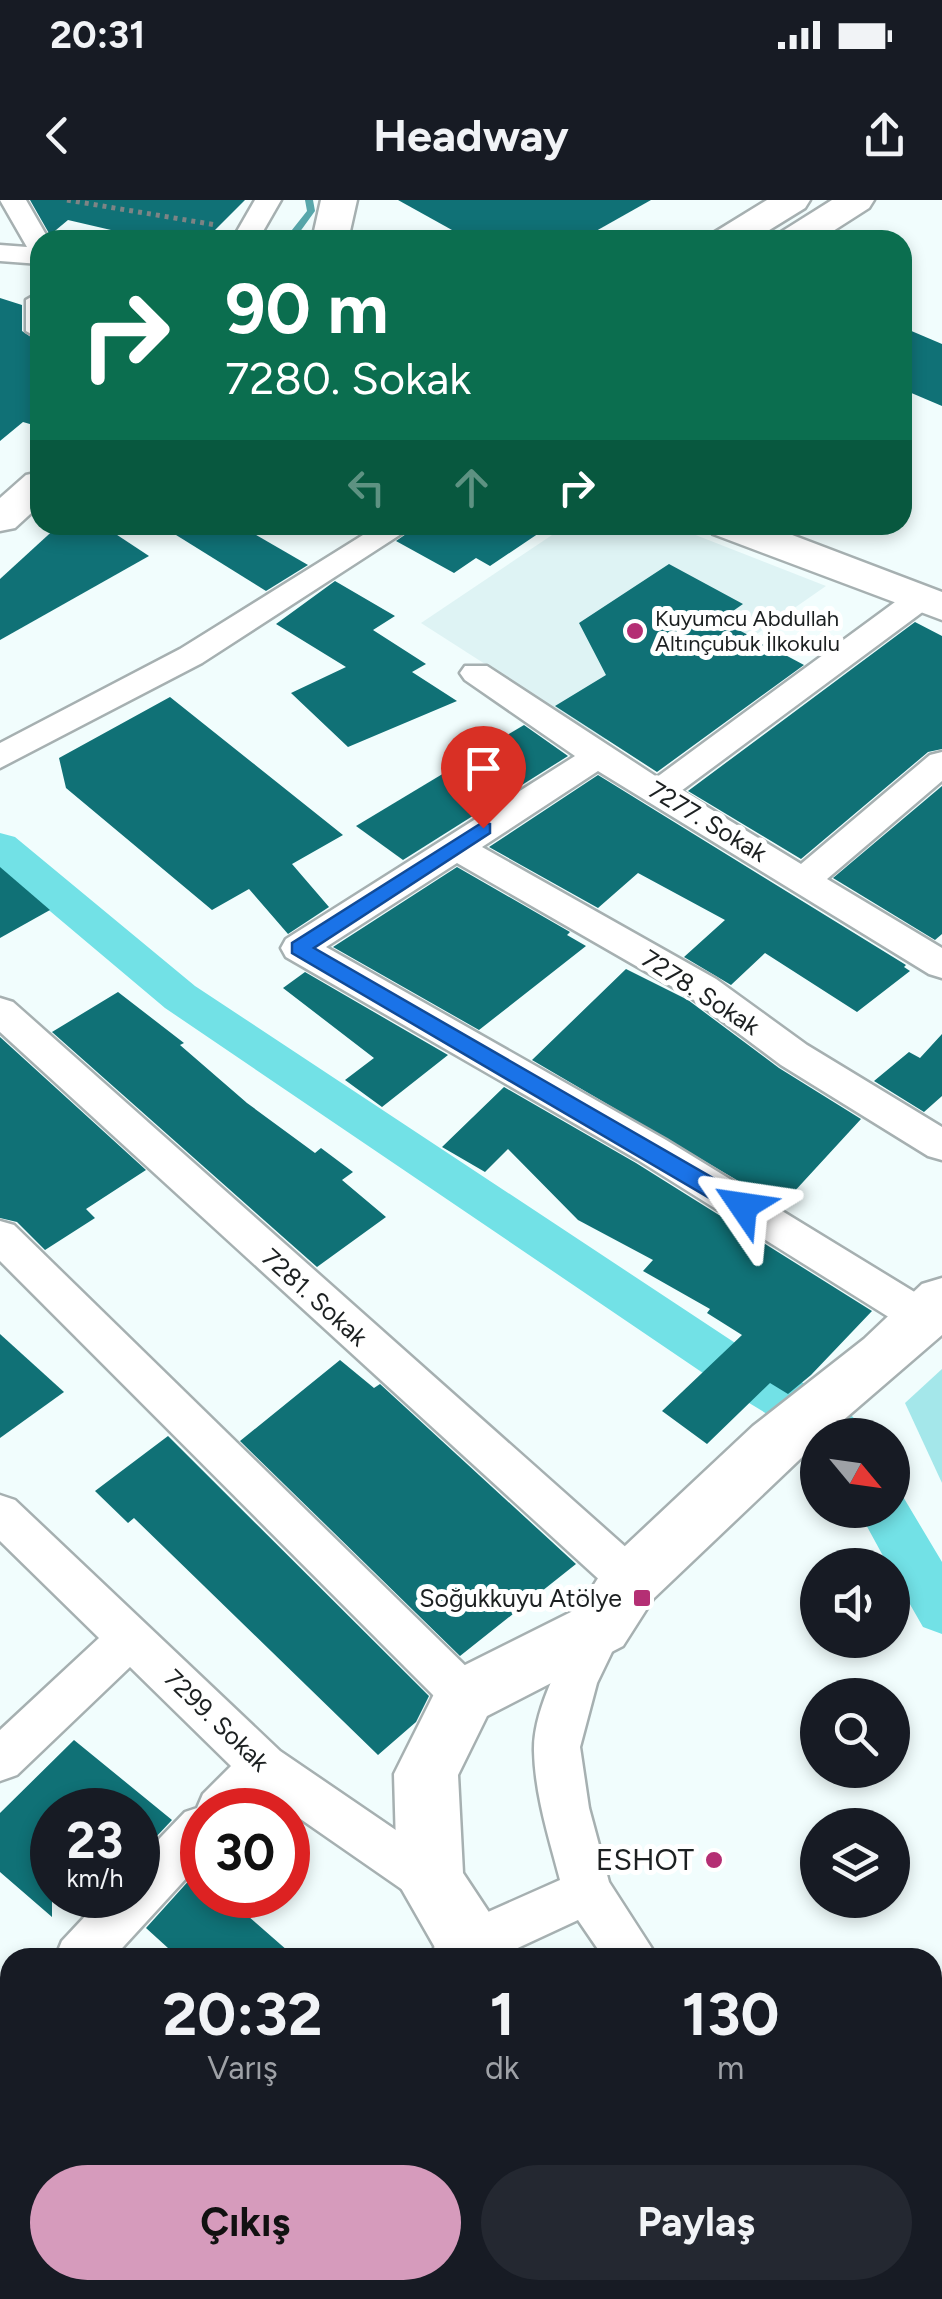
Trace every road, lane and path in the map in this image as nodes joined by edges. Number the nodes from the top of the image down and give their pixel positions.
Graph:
1 (13, 200) edge
2 (67, 200) edge
3 (268, 200) edge
4 (339, 200) edge
5 (792, 200) edge
6 (856, 200) edge
7 (30, 230) edge
8 (218, 230) edge
9 (251, 230) edge
10 (332, 230) edge
11 (744, 230) edge
12 (810, 230) edge
13 (0, 253) edge
14 (30, 255) edge
15 (30, 493) edge
16 (0, 519) edge
17 (384, 535) edge
18 (754, 535) edge
19 (931, 603) edge
20 (476, 673) dead end
21 (598, 756) junction
22 (0, 757) edge
23 (942, 763) edge
24 (658, 792) junction
25 (454, 846) junction
26 (805, 878) junction
27 (942, 965) edge
28 (0, 1011) edge
29 (942, 1146) edge
30 (0, 1236) edge
31 (917, 1325) edge
32 (0, 1513) edge
33 (616, 1604) junction
34 (131, 1636) junction
35 (466, 1696) junction
36 (1, 1762) edge
37 (263, 1766) junction
38 (242, 1788) edge
39 (180, 1851) edge
40 (160, 1871) edge
41 (430, 1881) junction
42 (587, 1892) junction
43 (116, 1918) edge
44 (89, 1948) edge
45 (465, 1948) edge
46 (478, 1948) edge
47 (626, 1948) edge

1 - 7 street
2 - 8 path
3 - 9 street
4 - 10 street
5 - 11 street
6 - 12 street
13 - 14 street
15 - 16 street
17 - 22 street
18 - 19 street
19 - 24 street
20 - 21 street, 7277. Sokak
21 - 24 street, 7277. Sokak
21 - 25 street
23 - 26 street
24 - 26 street, 7277. Sokak
25 - 29 street, 7278. Sokak
25 - 31 street
26 - 27 street, 7277. Sokak
28 - 33 street, 7281. Sokak
30 - 35 street
31 - 33 street
32 - 34 street, 7299. Sokak
33 - 35 street
33 - 42 street
34 - 36 street
34 - 37 street, 7299. Sokak
35 - 41 street
37 - 38 street
37 - 41 street, 7299. Sokak
39 - 40 street
41 - 45 street, 7299. Sokak
42 - 46 street
42 - 47 street
43 - 44 street

